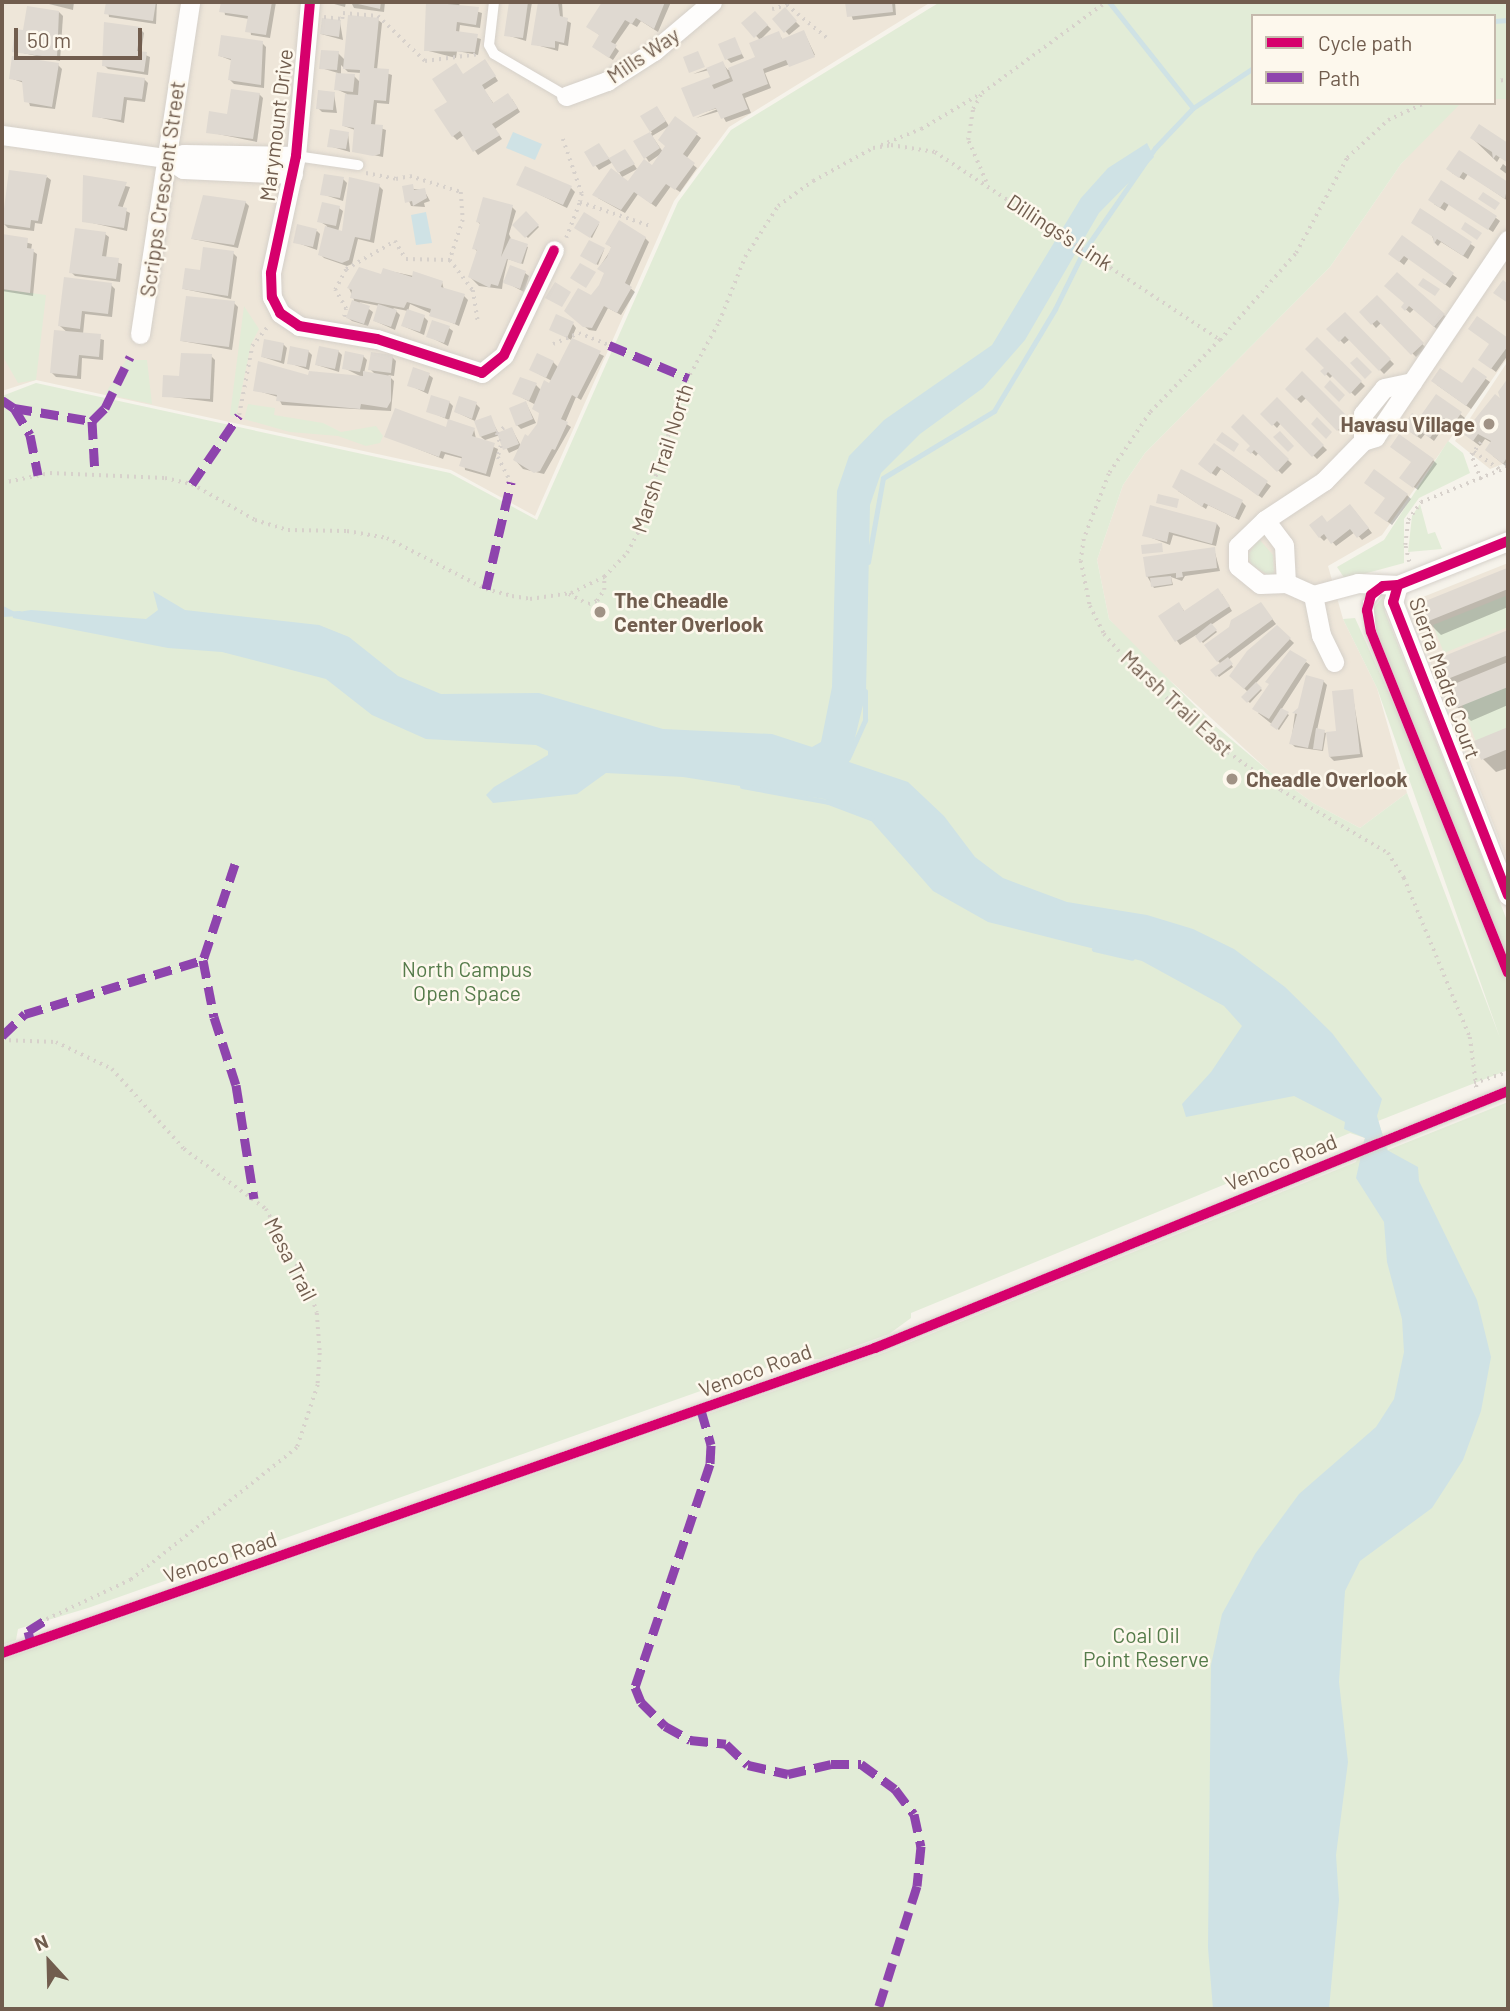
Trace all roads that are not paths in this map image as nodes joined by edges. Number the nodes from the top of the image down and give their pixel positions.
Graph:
1 (190, 2) edge
2 (494, 2) edge
3 (712, 2) edge
4 (314, 9) edge
5 (566, 96) joint
6 (2, 135) edge
7 (166, 158) junction
8 (294, 165) junction
9 (358, 165) dead end
10 (1508, 240) edge
11 (554, 250) dead end
12 (140, 334) dead end
13 (1265, 520) junction
14 (1508, 541) edge
15 (1286, 583) junction
16 (1398, 585) junction
17 (1313, 595) junction
18 (1334, 662) dead end
19 (1508, 895) edge
20 (1508, 972) edge
21 (1508, 1091) edge
22 (2, 1653) edge

1 - 7 street, Scripps Crescent Street
2 - 5 lane
3 - 5 street, Mills Way
4 - 8 street, Marymount Drive
6 - 7 street, Marymount Drive
7 - 8 street, Marymount Drive
7 - 12 street, Scripps Crescent Street
8 - 9 lane
8 - 11 street, Marymount Drive
10 - 13 street
13 - 15 street
13 - 15 street
14 - 16 street, Sierra Madre Court
15 - 17 street
16 - 17 street
16 - 19 street, Sierra Madre Court
16 - 20 lane
17 - 18 street
21 - 22 lane, Venoco Road

